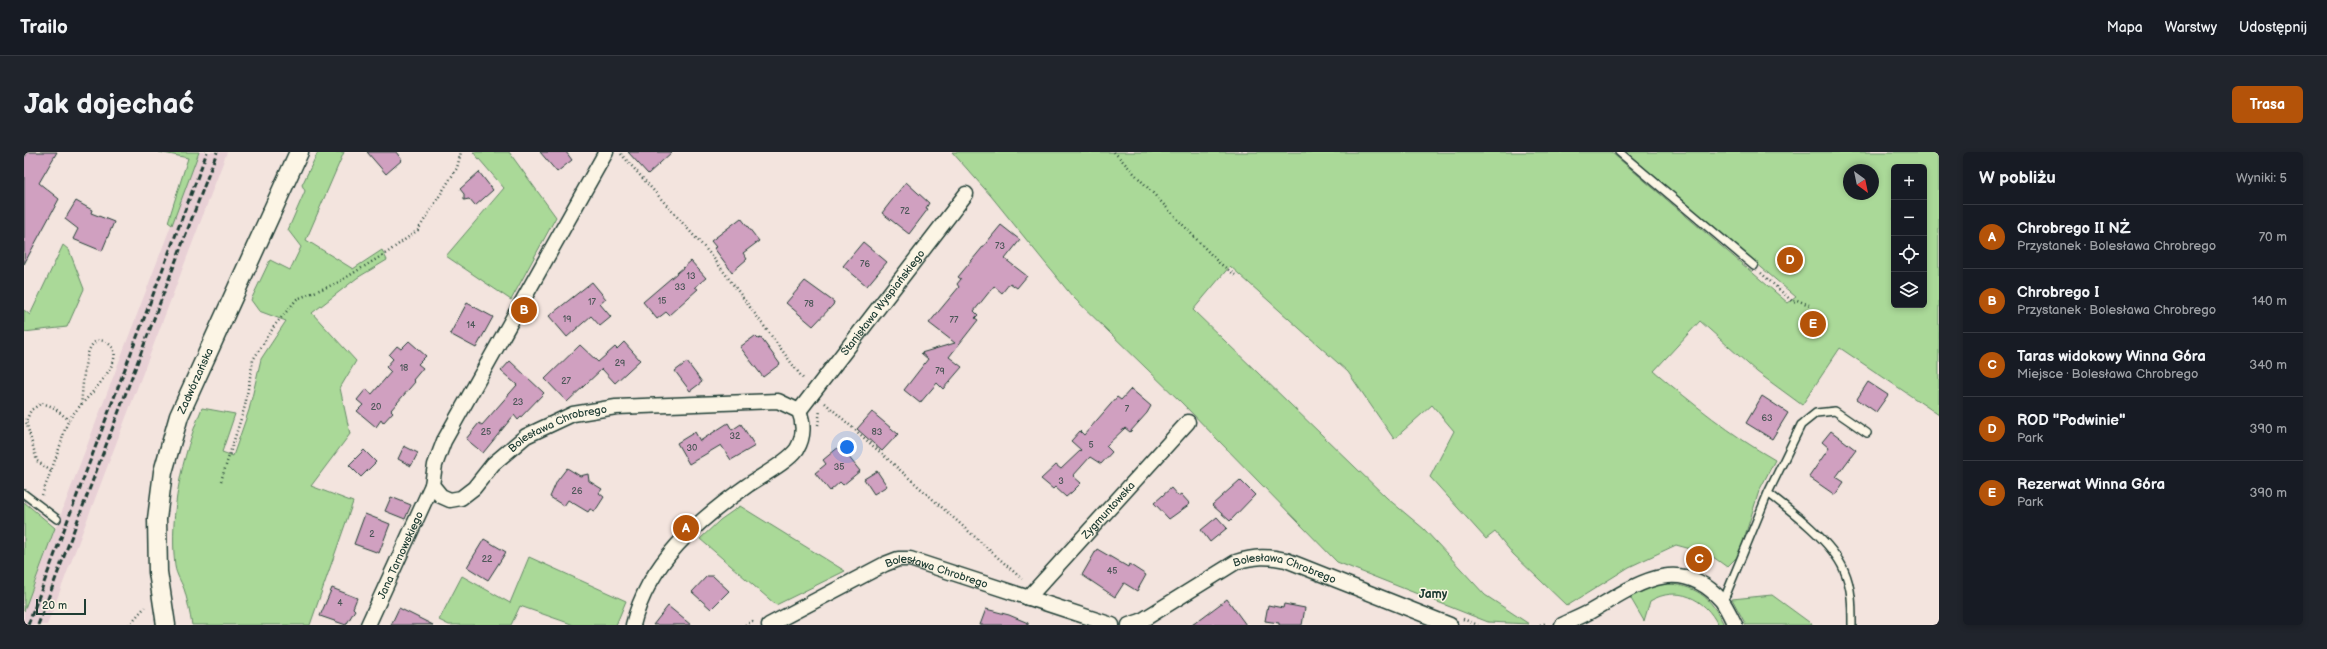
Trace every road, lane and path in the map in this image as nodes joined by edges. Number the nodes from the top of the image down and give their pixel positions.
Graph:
1 (299, 152) edge
2 (461, 152) edge
3 (606, 152) edge
4 (619, 152) edge
5 (1114, 152) edge
6 (1619, 152) edge
7 (966, 194) dead end
8 (1754, 266) joint
9 (1235, 275) dead end
10 (1809, 305) dead end
11 (814, 392) junction
12 (825, 403) dead end
13 (81, 406) junction
14 (798, 411) junction
15 (69, 420) junction
16 (1188, 422) dead end
17 (1867, 433) dead end
18 (51, 472) junction
19 (221, 481) dead end
20 (432, 485) junction
21 (24, 494) edge
22 (1768, 494) junction
23 (39, 505) junction
24 (57, 519) dead end
25 (1032, 593) junction
26 (1722, 602) junction
27 (1454, 621) edge
28 (164, 624) edge
29 (368, 625) edge
30 (633, 625) edge
31 (769, 625) edge
32 (1112, 625) edge
33 (1129, 625) edge
34 (1478, 625) edge
35 (1562, 625) edge
36 (1735, 625) edge
37 (1852, 625) edge

1 - 28 street, Zadwórzańska
2 - 19 path
3 - 20 street
4 - 11 path
5 - 9 path
6 - 8 lane
7 - 11 street, Stanisława Wyspiańskiego
8 - 10 path
11 - 14 street, Stanisława Wyspiańskiego
12 - 25 path
13 - 13 path
13 - 15 path
14 - 20 street, Bolesława Chrobrego
14 - 30 street
15 - 18 path
15 - 18 path
16 - 25 street, Zygmuntowska
17 - 22 lane
18 - 23 path
20 - 29 street, Jana Tarnowskiego
21 - 23 lane
22 - 26 lane
22 - 37 lane
23 - 24 lane
25 - 31 street, Bolesława Chrobrego
25 - 32 street, Bolesława Chrobrego
26 - 35 street
26 - 36 street
27 - 33 street, Bolesława Chrobrego
27 - 34 path

